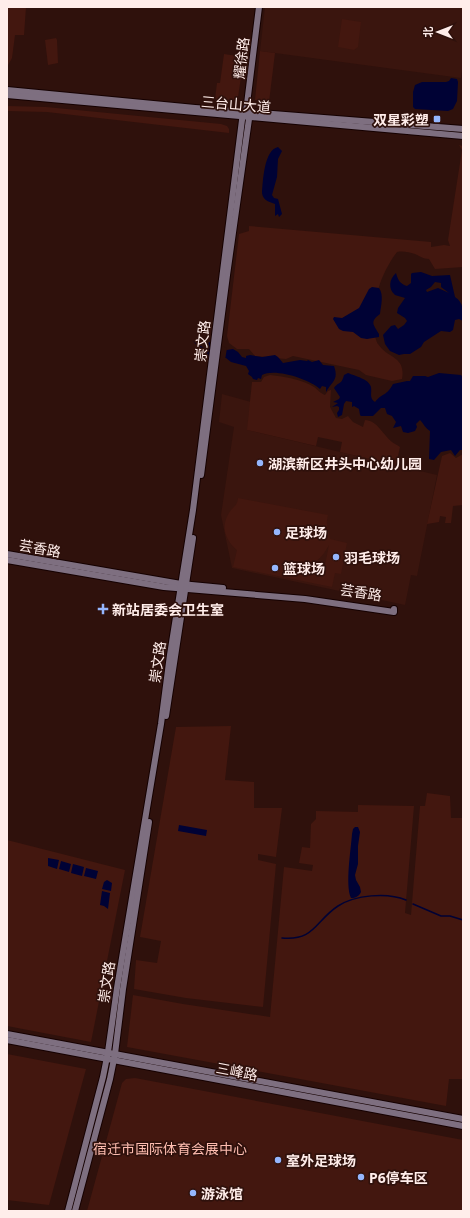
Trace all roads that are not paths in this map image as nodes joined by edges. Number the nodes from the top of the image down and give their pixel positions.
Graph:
1 (259, 7) edge
2 (7, 90) edge
3 (7, 95) edge
4 (246, 114) junction
5 (463, 129) edge
6 (463, 136) edge
7 (7, 554) edge
8 (7, 560) edge
9 (183, 586) junction
10 (7, 1034) edge
11 (7, 1040) edge
12 (108, 1055) junction
13 (114, 1057) junction
14 (463, 1119) edge
15 (463, 1126) edge
16 (68, 1211) edge
17 (75, 1211) edge

1 - 4 street, 耀徐路
2 - 4 street, 三台山大道
3 - 4 street, 三台山大道
4 - 5 street, 三台山大道
4 - 6 street, 三台山大道
4 - 9 street, 崇文路
7 - 9 street, 芸香路
8 - 9 street, 芸香路
9 - 9 street, 芸香路
9 - 12 street, 崇文路
9 - 13 street, 崇文路
10 - 12 street, 三峰路
11 - 12 street, 三峰路
12 - 13 street, 三峰路
12 - 16 street, 崇文路
13 - 14 street, 三峰路
13 - 15 street, 三峰路
13 - 17 street, 崇文路

